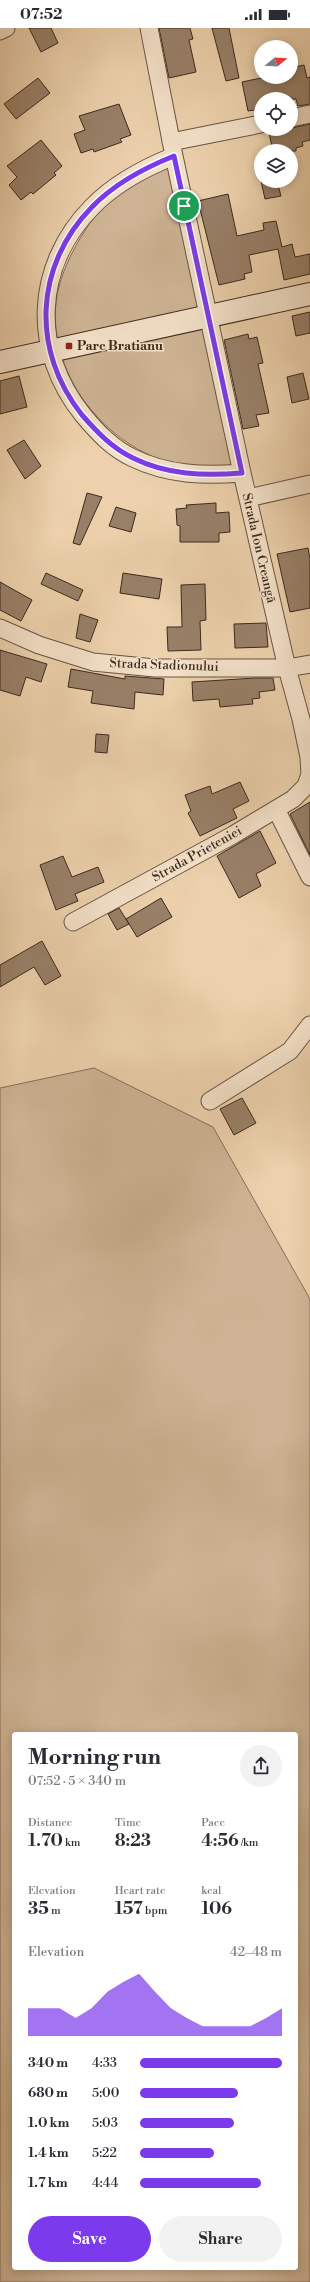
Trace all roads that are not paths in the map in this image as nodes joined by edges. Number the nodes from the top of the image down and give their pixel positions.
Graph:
1 (6, 28) edge
2 (149, 28) edge
3 (0, 31) edge
4 (310, 114) edge
5 (298, 117) edge
6 (254, 126) edge
7 (172, 149) junction
8 (310, 294) edge
9 (208, 316) junction
10 (49, 351) junction
11 (0, 362) edge
12 (242, 473) junction
13 (310, 484) edge
14 (248, 498) junction
15 (0, 628) edge
16 (310, 664) edge
17 (287, 668) junction
18 (310, 774) edge
19 (276, 809) junction
20 (310, 877) edge
21 (73, 922) dead end
22 (310, 1025) edge
23 (210, 1101) dead end

1 - 3 street
2 - 7 street, Strada Ion Creangă
4 - 5 street
6 - 7 street
7 - 9 street, Strada Ion Creangă
7 - 10 street
8 - 9 main road
9 - 10 main road
9 - 12 street, Strada Ion Creangă
10 - 11 main road
10 - 12 street
12 - 14 street, Strada Ion Creangă
13 - 14 street
14 - 17 street, Strada Ion Creangă
15 - 17 street, Strada Stadionului
16 - 17 street, Strada Stadionului
17 - 18 street, Strada Prieteniei
18 - 19 street, Strada Prieteniei
19 - 20 street
19 - 21 street, Strada Prieteniei
22 - 23 street

